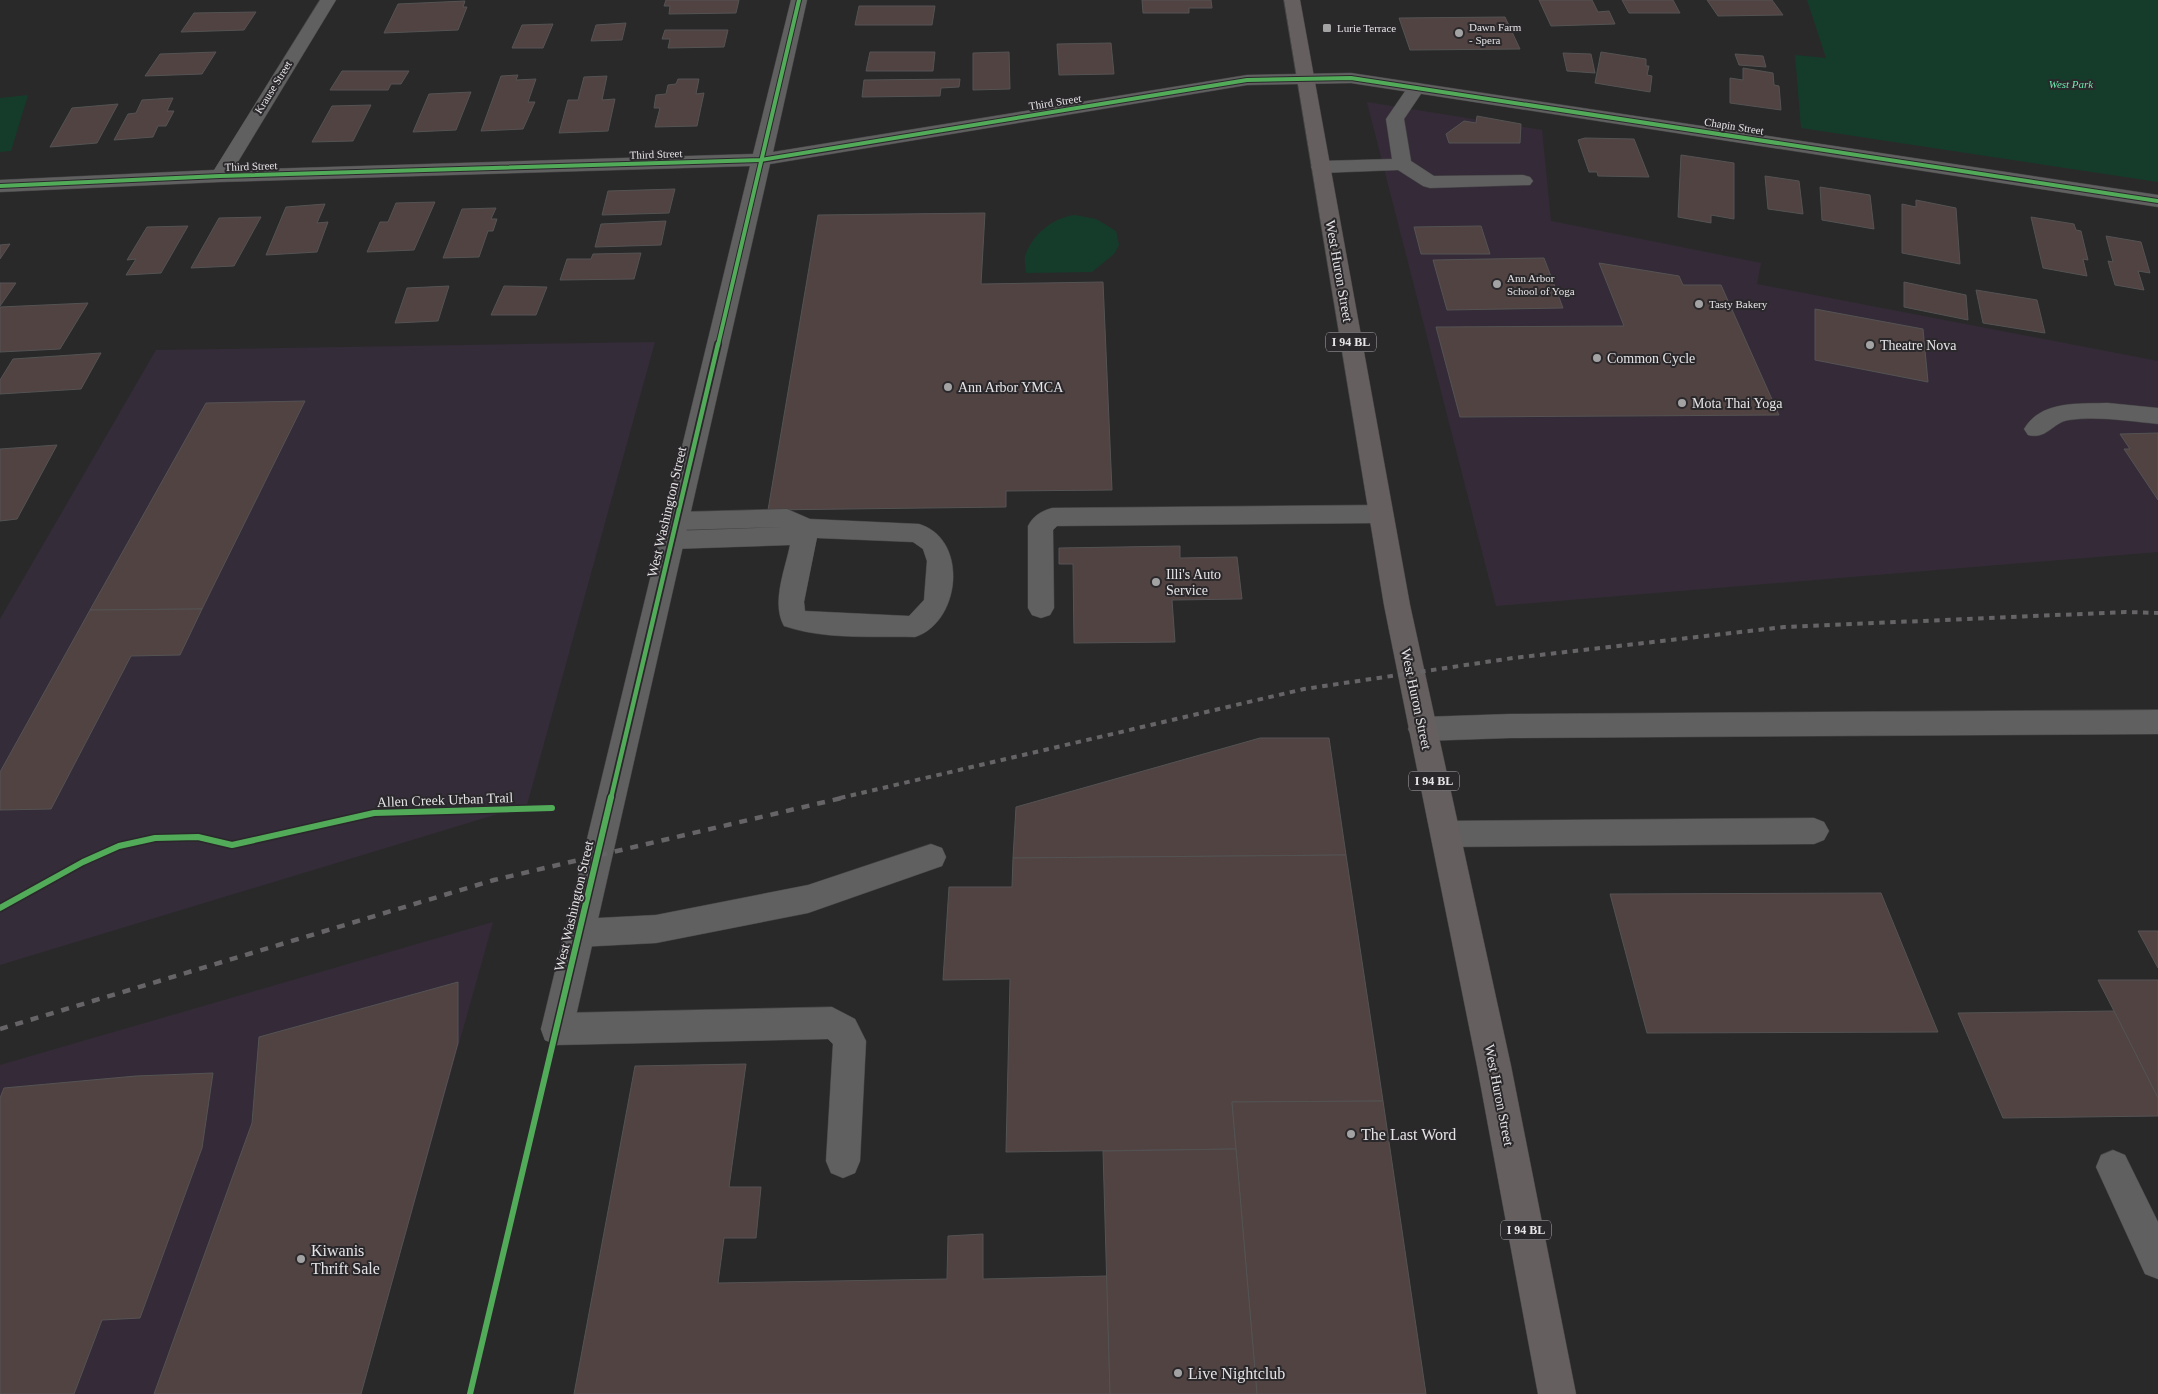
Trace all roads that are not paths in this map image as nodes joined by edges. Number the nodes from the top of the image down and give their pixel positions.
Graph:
1 (328, 0) edge
2 (799, 0) edge
3 (1292, 0) edge
4 (1306, 78) junction
5 (1416, 88) junction
6 (761, 160) junction
7 (1402, 164) junction
8 (1321, 167) junction
9 (220, 176) junction
10 (1523, 181) dead end
11 (0, 186) edge
12 (2158, 201) edge
13 (2158, 416) edge
14 (2036, 430) dead end
15 (1380, 514) junction
16 (806, 528) junction
17 (674, 531) junction
18 (1041, 608) dead end
19 (2158, 722) edge
20 (1422, 729) junction
21 (1814, 831) dead end
22 (1446, 834) junction
23 (930, 857) dead end
24 (579, 933) junction
25 (843, 1161) dead end
26 (2113, 1167) dead end
27 (2158, 1261) edge
28 (1558, 1394) edge

1 - 9 street, Krause Street
2 - 6 street, West Washington Street
3 - 4 main road, West Huron Street / I 94 BL
4 - 5 street, Chapin Street
4 - 6 street, Third Street
4 - 8 main road, West Huron Street / I 94 BL
5 - 7 street
5 - 12 street, Chapin Street
6 - 9 street, Third Street
6 - 17 street, West Washington Street
7 - 8 street
7 - 10 street
8 - 15 main road, West Huron Street / I 94 BL
9 - 11 street, Third Street
13 - 14 street
15 - 18 street
15 - 20 main road, West Huron Street / I 94 BL
16 - 16 street
16 - 17 street
17 - 24 street, West Washington Street
19 - 20 street
20 - 22 main road, West Huron Street / I 94 BL
21 - 22 street
22 - 28 main road, West Huron Street / I 94 BL
23 - 24 street
24 - 25 street, West Washington Street
26 - 27 street

